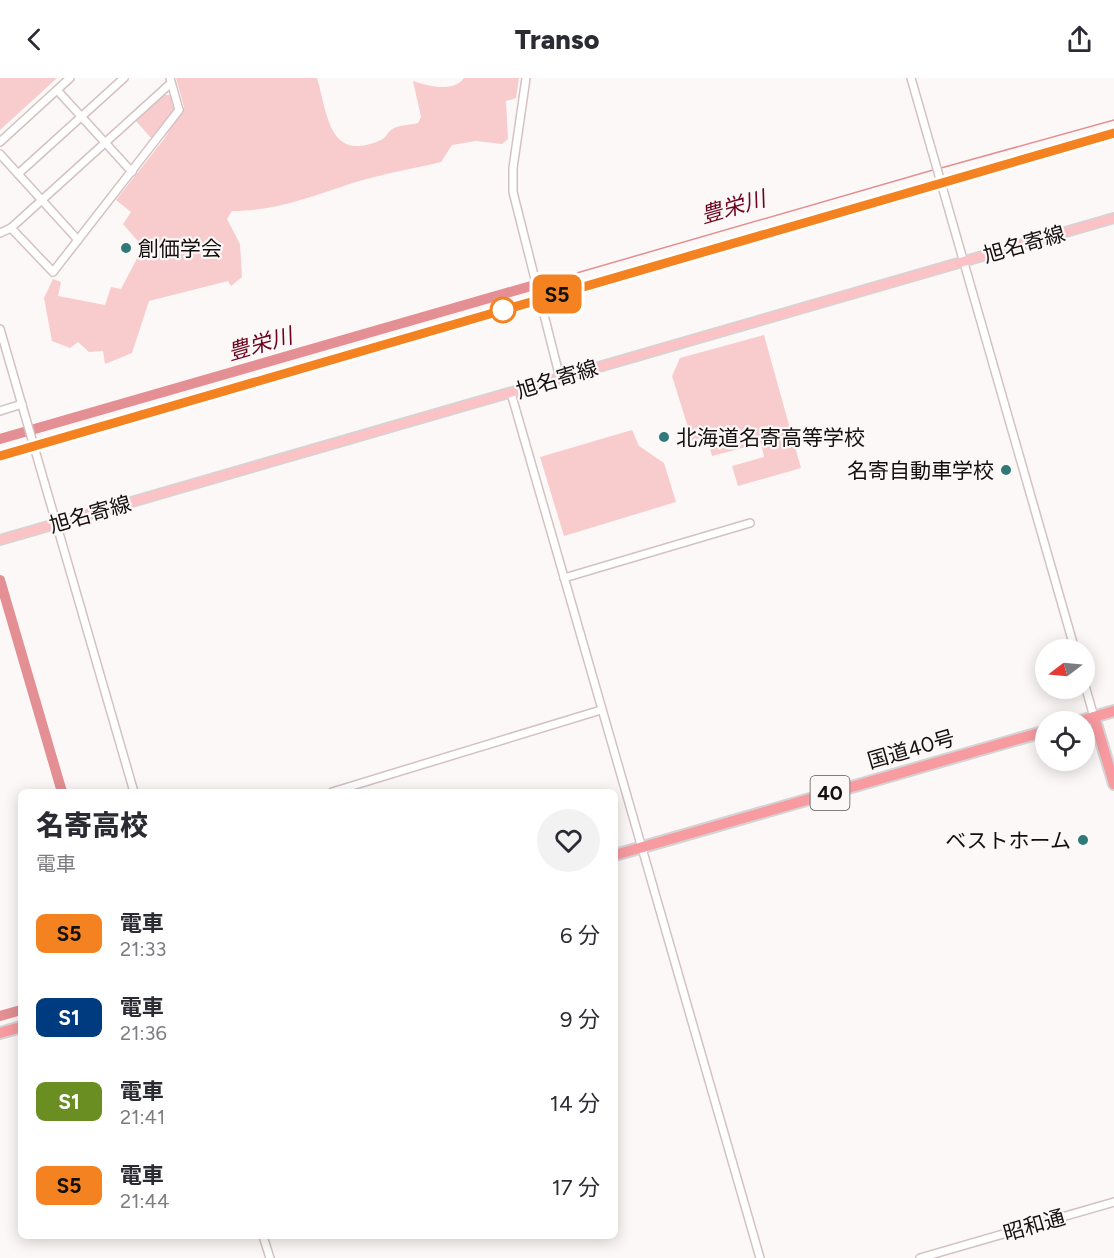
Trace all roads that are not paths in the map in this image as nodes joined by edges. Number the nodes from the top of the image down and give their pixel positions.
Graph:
1 (69, 78) edge
2 (124, 78) edge
3 (526, 78) edge
4 (910, 78) edge
5 (170, 80) edge
6 (57, 90) junction
7 (80, 117) junction
8 (0, 142) edge
9 (105, 143) junction
10 (0, 154) edge
11 (132, 172) junction
12 (18, 174) junction
13 (42, 200) junction
14 (1114, 218) edge
15 (11, 228) junction
16 (0, 233) edge
17 (78, 240) junction
18 (964, 262) junction
19 (0, 329) edge
20 (560, 378) junction
21 (511, 393) junction
22 (22, 404) junction
23 (0, 411) edge
24 (750, 523) dead end
25 (57, 524) junction
26 (0, 540) edge
27 (564, 578) junction
28 (1072, 639) edge
29 (602, 710) junction
30 (1114, 711) edge
31 (1095, 717) edge
32 (1095, 720) edge
33 (1035, 734) edge
34 (1114, 784) edge
35 (133, 789) edge
36 (342, 789) edge
37 (641, 848) junction
38 (618, 854) edge
39 (18, 1028) edge
40 (0, 1033) edge
41 (1114, 1202) edge
42 (264, 1239) edge
43 (270, 1258) edge
44 (760, 1258) edge
45 (920, 1258) edge

1 - 6 street
2 - 7 street
3 - 20 street
4 - 18 street
5 - 9 street
5 - 11 street
6 - 7 street
6 - 8 street
7 - 9 street
7 - 12 street
9 - 11 street
9 - 13 street
10 - 12 street
11 - 17 street
12 - 13 street
13 - 15 street
13 - 17 street
14 - 18 main road, 旭名寄線
15 - 16 street
15 - 17 street
18 - 20 main road, 旭名寄線
18 - 28 street
19 - 22 street
20 - 21 main road, 旭名寄線
21 - 25 main road, 旭名寄線
21 - 27 street
22 - 23 street
22 - 25 street
24 - 27 street
25 - 26 main road, 旭名寄線
25 - 35 street
27 - 29 street
29 - 36 street
29 - 37 street
30 - 31 highway
32 - 34 highway
33 - 37 highway, 国道40号 / 40
37 - 38 highway, 国道40号 / 40
37 - 44 street
39 - 40 highway
41 - 45 street, 昭和通
42 - 43 street

